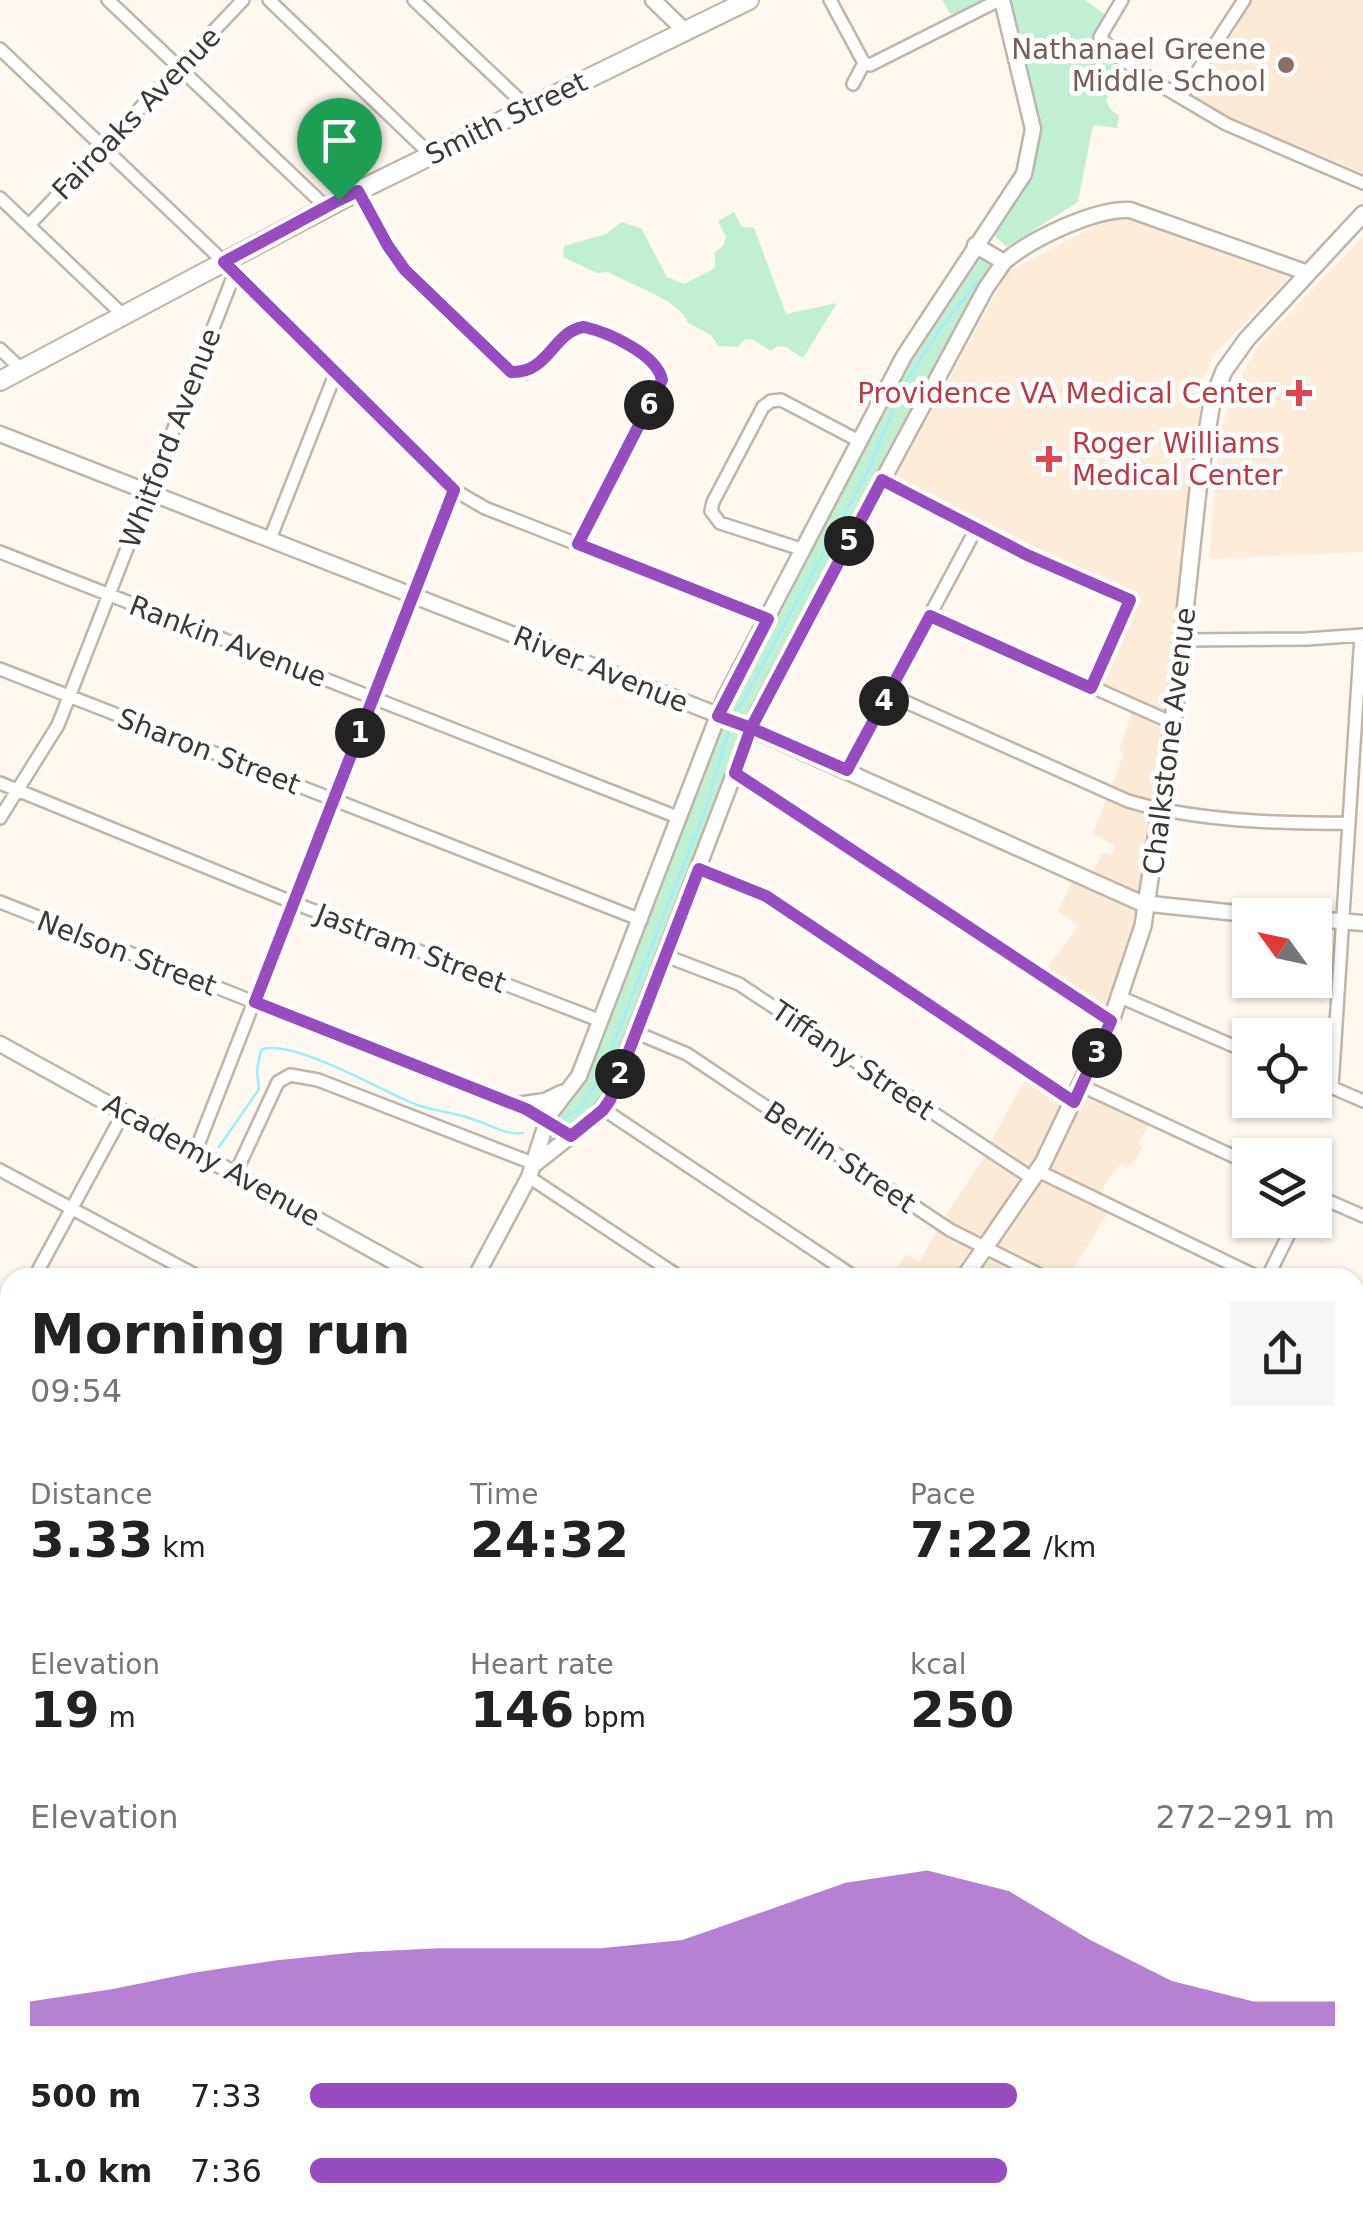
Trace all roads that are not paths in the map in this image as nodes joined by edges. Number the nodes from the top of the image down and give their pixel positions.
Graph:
1 (108, 0) edge
2 (243, 0) edge
3 (269, 0) edge
4 (414, 0) edge
5 (653, 0) edge
6 (750, 0) edge
7 (830, 0) edge
8 (1000, 0) edge
9 (1122, 0) edge
10 (1244, 0) edge
11 (685, 31) junction
12 (0, 49) edge
13 (864, 63) junction
14 (179, 67) junction
15 (853, 84) dead end
16 (1182, 95) junction
17 (527, 107) junction
18 (103, 147) junction
19 (432, 154) junction
20 (1363, 183) edge
21 (358, 191) junction
22 (0, 198) edge
23 (326, 207) junction
24 (1363, 214) edge
25 (29, 226) junction
26 (975, 245) junction
27 (1004, 262) junction
28 (229, 267) junction
29 (1308, 273) junction
30 (124, 315) junction
31 (0, 349) edge
32 (21, 369) junction
33 (336, 372) junction
34 (0, 380) edge
35 (0, 434) edge
36 (861, 442) junction
37 (882, 480) junction
38 (454, 490) junction
39 (148, 492) junction
40 (976, 529) junction
41 (270, 539) junction
42 (578, 544) junction
43 (804, 550) junction
44 (0, 552) edge
45 (109, 594) junction
46 (413, 596) junction
47 (930, 616) junction
48 (768, 619) junction
49 (1362, 635) edge
50 (1182, 640) junction
51 (0, 668) edge
52 (1091, 688) junction
53 (888, 694) junction
54 (69, 696) junction
55 (374, 698) junction
56 (718, 716) junction
57 (1173, 723) junction
58 (751, 728) junction
59 (1360, 737) edge
60 (847, 770) junction
61 (735, 773) junction
62 (0, 783) edge
63 (18, 791) junction
64 (334, 799) junction
65 (1162, 811) junction
66 (0, 818) edge
67 (680, 818) junction
68 (1349, 824) junction
69 (699, 869) junction
70 (0, 902) edge
71 (294, 903) junction
72 (1149, 903) junction
73 (1232, 913) edge
74 (641, 920) junction
75 (1332, 920) edge
76 (1342, 921) junction
77 (1363, 922) edge
78 (666, 956) junction
79 (1120, 998) junction
80 (255, 1002) junction
81 (1111, 1021) junction
82 (601, 1022) junction
83 (637, 1033) junction
84 (0, 1044) edge
85 (1232, 1045) edge
86 (574, 1084) junction
87 (1082, 1086) junction
88 (1332, 1088) joint
89 (1363, 1101) edge
90 (1074, 1102) junction
91 (517, 1105) junction
92 (603, 1110) junction
93 (124, 1112) junction
94 (546, 1121) junction
95 (571, 1136) junction
96 (196, 1150) junction
97 (1232, 1156) edge
98 (0, 1170) edge
99 (532, 1170) junction
100 (236, 1172) junction
101 (1035, 1175) junction
102 (1332, 1202) edge
103 (73, 1208) junction
104 (1363, 1216) edge
105 (1286, 1238) edge
106 (984, 1247) junction
107 (40, 1268) edge
108 (178, 1268) edge
109 (405, 1268) edge
110 (480, 1268) edge
111 (667, 1268) edge
112 (841, 1268) edge
113 (970, 1268) edge
114 (1026, 1268) edge
115 (1241, 1268) edge
116 (1269, 1268) edge

1 - 14 street
2 - 14 street, Fairoaks Avenue
3 - 19 street
4 - 17 street
5 - 11 street
6 - 11 main road, Smith Street
7 - 13 street
8 - 13 street
8 - 26 street
9 - 16 street
10 - 16 street
11 - 17 main road, Smith Street
12 - 18 street
13 - 15 street
14 - 18 street, Fairoaks Avenue
14 - 23 street
16 - 20 street
17 - 19 main road, Smith Street
18 - 25 street, Fairoaks Avenue
18 - 28 street
19 - 21 main road, Smith Street
21 - 23 main road, Smith Street
21 - 42 street
22 - 25 street
23 - 28 main road, Smith Street
24 - 29 main road, Chalkstone Avenue
25 - 30 street
26 - 27 street
26 - 36 street
27 - 29 street
27 - 37 street
28 - 30 main road, Smith Street
28 - 33 street
28 - 39 street, Whitford Avenue
29 - 50 main road, Chalkstone Avenue
30 - 32 main road, Smith Street
31 - 32 street
32 - 34 main road, Smith Street
33 - 38 street
33 - 41 street
35 - 39 street, River Avenue
36 - 43 street
36 - 43 street
37 - 40 street
37 - 58 street
38 - 42 street
38 - 46 street
39 - 41 street, River Avenue
39 - 45 street, Whitford Avenue
40 - 47 street
40 - 52 street
41 - 46 street, River Avenue
42 - 48 street
43 - 48 street
44 - 45 street, Rankin Avenue
45 - 54 street, Whitford Avenue
45 - 55 street, Rankin Avenue
46 - 55 street
46 - 56 street, River Avenue
47 - 52 street
47 - 53 street
48 - 56 street
49 - 50 street
49 - 59 street
50 - 57 main road, Chalkstone Avenue
51 - 54 street, Sharon Street
52 - 57 street
53 - 60 street
53 - 65 street
54 - 63 street, Whitford Avenue
54 - 64 street, Sharon Street
55 - 64 street
55 - 67 street, Rankin Avenue
56 - 58 street, River Avenue
56 - 67 street
57 - 65 main road, Chalkstone Avenue
58 - 60 street, River Avenue
58 - 61 street
59 - 68 street
60 - 72 street, River Avenue
61 - 69 street
61 - 81 street
62 - 63 street, Jastram Street
63 - 66 street, Whitford Avenue
63 - 71 street, Jastram Street
64 - 71 street
64 - 74 street, Sharon Street
65 - 68 street
65 - 72 main road, Chalkstone Avenue
67 - 74 street
68 - 76 street
69 - 78 street
69 - 90 street
70 - 80 street, Nelson Street
71 - 80 street
71 - 82 street, Jastram Street
72 - 73 street, River Avenue
72 - 79 main road, Chalkstone Avenue
74 - 82 street
75 - 76 street
76 - 77 street
76 - 88 street
78 - 83 street
78 - 101 street, Tiffany Street
79 - 81 main road, Chalkstone Avenue
79 - 85 street
80 - 91 street, Nelson Street
80 - 96 street
81 - 87 main road, Chalkstone Avenue
82 - 86 street
83 - 92 street
83 - 106 street, Berlin Street
84 - 93 street, Academy Avenue
86 - 91 street
86 - 94 street
87 - 90 main road, Chalkstone Avenue
87 - 97 street
88 - 89 street
90 - 101 main road, Chalkstone Avenue
91 - 94 street, Nelson Street
92 - 95 street
92 - 112 street
93 - 96 street, Academy Avenue
93 - 103 street
94 - 95 street, Nelson Street
94 - 99 street
95 - 99 street
96 - 100 street, Academy Avenue
98 - 103 street
99 - 100 street
99 - 110 street
99 - 111 street
100 - 109 street, Academy Avenue
101 - 106 main road, Chalkstone Avenue
101 - 115 street, Tiffany Street
102 - 104 street
103 - 107 street
103 - 108 street
105 - 116 street
106 - 113 main road, Chalkstone Avenue
106 - 114 street, Berlin Street

